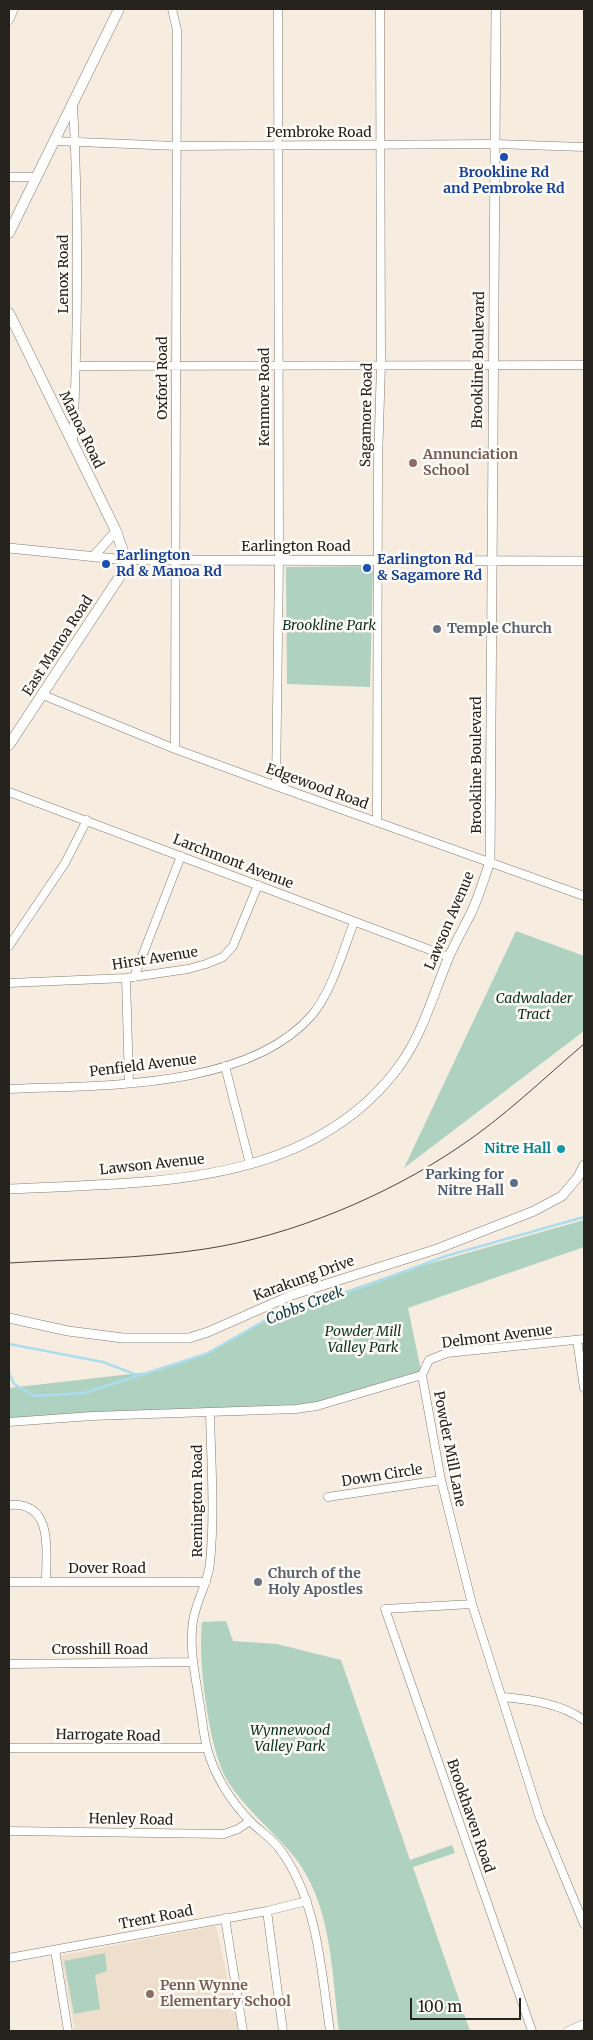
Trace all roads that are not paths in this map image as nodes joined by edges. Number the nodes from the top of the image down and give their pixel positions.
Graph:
1 (14, 9) edge
2 (119, 9) edge
3 (172, 9) edge
4 (278, 9) edge
5 (380, 9) edge
6 (496, 9) edge
7 (9, 20) edge
8 (73, 103) junction
9 (54, 142) junction
10 (75, 143) junction
11 (496, 144) junction
12 (277, 145) junction
13 (379, 145) junction
14 (177, 146) junction
15 (584, 146) edge
16 (9, 177) edge
17 (37, 177) junction
18 (9, 234) edge
19 (9, 314) edge
20 (381, 365) junction
21 (584, 365) edge
22 (77, 366) junction
23 (175, 366) junction
24 (278, 366) junction
25 (492, 366) junction
26 (73, 445) junction
27 (116, 531) junction
28 (9, 548) edge
29 (93, 557) junction
30 (126, 560) junction
31 (279, 560) junction
32 (379, 560) junction
33 (176, 561) junction
34 (492, 561) junction
35 (584, 561) edge
36 (43, 694) junction
37 (9, 745) edge
38 (175, 748) junction
39 (276, 786) junction
40 (9, 792) edge
41 (86, 820) junction
42 (377, 822) junction
43 (181, 856) junction
44 (490, 862) junction
45 (258, 885) junction
46 (584, 896) edge
47 (354, 922) junction
48 (9, 946) edge
49 (449, 957) junction
50 (130, 978) junction
51 (9, 984) edge
52 (224, 1066) junction
53 (129, 1083) junction
54 (9, 1089) edge
55 (250, 1164) junction
56 (584, 1164) edge
57 (9, 1189) edge
58 (9, 1318) edge
59 (581, 1340) edge
60 (422, 1375) junction
61 (584, 1388) edge
62 (210, 1412) junction
63 (9, 1422) edge
64 (441, 1480) junction
65 (328, 1497) dead end
66 (9, 1504) edge
67 (46, 1581) junction
68 (9, 1582) edge
69 (206, 1582) junction
70 (472, 1604) junction
71 (192, 1662) junction
72 (9, 1664) edge
73 (503, 1697) junction
74 (584, 1720) edge
75 (9, 1748) edge
76 (207, 1748) junction
77 (250, 1821) junction
78 (9, 1831) edge
79 (307, 1902) junction
80 (267, 1911) junction
81 (225, 1918) junction
82 (584, 1924) edge
83 (55, 1950) junction
84 (9, 1958) edge
85 (584, 2024) edge
86 (68, 2031) edge
87 (243, 2031) edge
88 (283, 2031) edge
89 (330, 2031) edge
90 (532, 2031) edge
91 (568, 2031) edge

1 - 7 street
2 - 8 main road
3 - 14 street, Oxford Road
4 - 12 street, Kenmore Road
5 - 13 street, Sagamore Road
6 - 11 street, Brookline Boulevard
8 - 9 main road
8 - 10 street, Lenox Road
9 - 10 street, Pembroke Road
9 - 17 main road
10 - 14 street, Pembroke Road
10 - 22 street, Lenox Road
11 - 13 street, Pembroke Road
11 - 15 street, Pembroke Road
11 - 25 street, Brookline Boulevard
12 - 13 street, Pembroke Road
12 - 14 street, Pembroke Road
12 - 24 street, Kenmore Road
13 - 20 street, Sagamore Road
14 - 23 street, Oxford Road
16 - 17 street
17 - 18 main road
19 - 26 main road, Manoa Road
20 - 24 street
20 - 25 street
20 - 32 street, Sagamore Road
21 - 25 street
22 - 23 street
22 - 26 street, Lenox Road
23 - 24 street
23 - 33 street, Oxford Road
24 - 31 street, Kenmore Road
25 - 34 street, Brookline Boulevard
26 - 27 main road, Manoa Road
27 - 29 street
27 - 30 main road, Manoa Road
28 - 29 street, Earlington Road
29 - 30 street, Earlington Road
30 - 33 street, Earlington Road
30 - 36 main road, East Manoa Road
31 - 32 street, Earlington Road
31 - 33 street, Earlington Road
31 - 39 street, Kenmore Road
32 - 34 street, Earlington Road
32 - 42 street, Sagamore Road
33 - 38 street, Oxford Road
34 - 35 street, Earlington Road
34 - 44 street, Brookline Boulevard
36 - 37 main road, East Manoa Road
36 - 38 street, Edgewood Road
38 - 39 street, Edgewood Road
39 - 42 street, Edgewood Road
40 - 41 street, Larchmont Avenue
41 - 43 street, Larchmont Avenue
41 - 48 street
42 - 44 street, Edgewood Road
43 - 45 street, Larchmont Avenue
43 - 50 street
44 - 46 street, Edgewood Road
44 - 49 street, Lawson Avenue
45 - 47 street, Larchmont Avenue
45 - 50 street, Hirst Avenue
47 - 49 street, Larchmont Avenue
47 - 52 street, Penfield Avenue
49 - 55 street, Lawson Avenue
50 - 51 street, Hirst Avenue
50 - 53 street
52 - 53 street, Penfield Avenue
52 - 55 street
53 - 54 street, Penfield Avenue
55 - 57 street, Lawson Avenue
56 - 58 street, Karakung Drive
59 - 60 street, Delmont Avenue
59 - 61 street
60 - 62 street, Powder Mill Lane
60 - 64 street, Powder Mill Lane
62 - 63 street, Powder Mill Lane
62 - 69 street, Remington Road
64 - 65 street, Down Circle
64 - 70 street, Powder Mill Lane
66 - 67 street
67 - 68 street, Dover Road
67 - 69 street, Dover Road
69 - 71 street, Remington Road
70 - 73 street, Powder Mill Lane
70 - 90 street, Brookhaven Road
71 - 72 street, Crosshill Road
71 - 76 street, Remington Road
73 - 74 street
73 - 82 street, Powder Mill Lane
75 - 76 street, Harrogate Road
76 - 77 street, Remington Road
77 - 78 street, Henley Road
77 - 79 street, Remington Road
79 - 80 street, Trent Road
79 - 89 street, Remington Road
80 - 81 street, Trent Road
80 - 88 street
81 - 83 street, Trent Road
81 - 87 street
83 - 84 street, Trent Road
83 - 86 street
85 - 91 street

